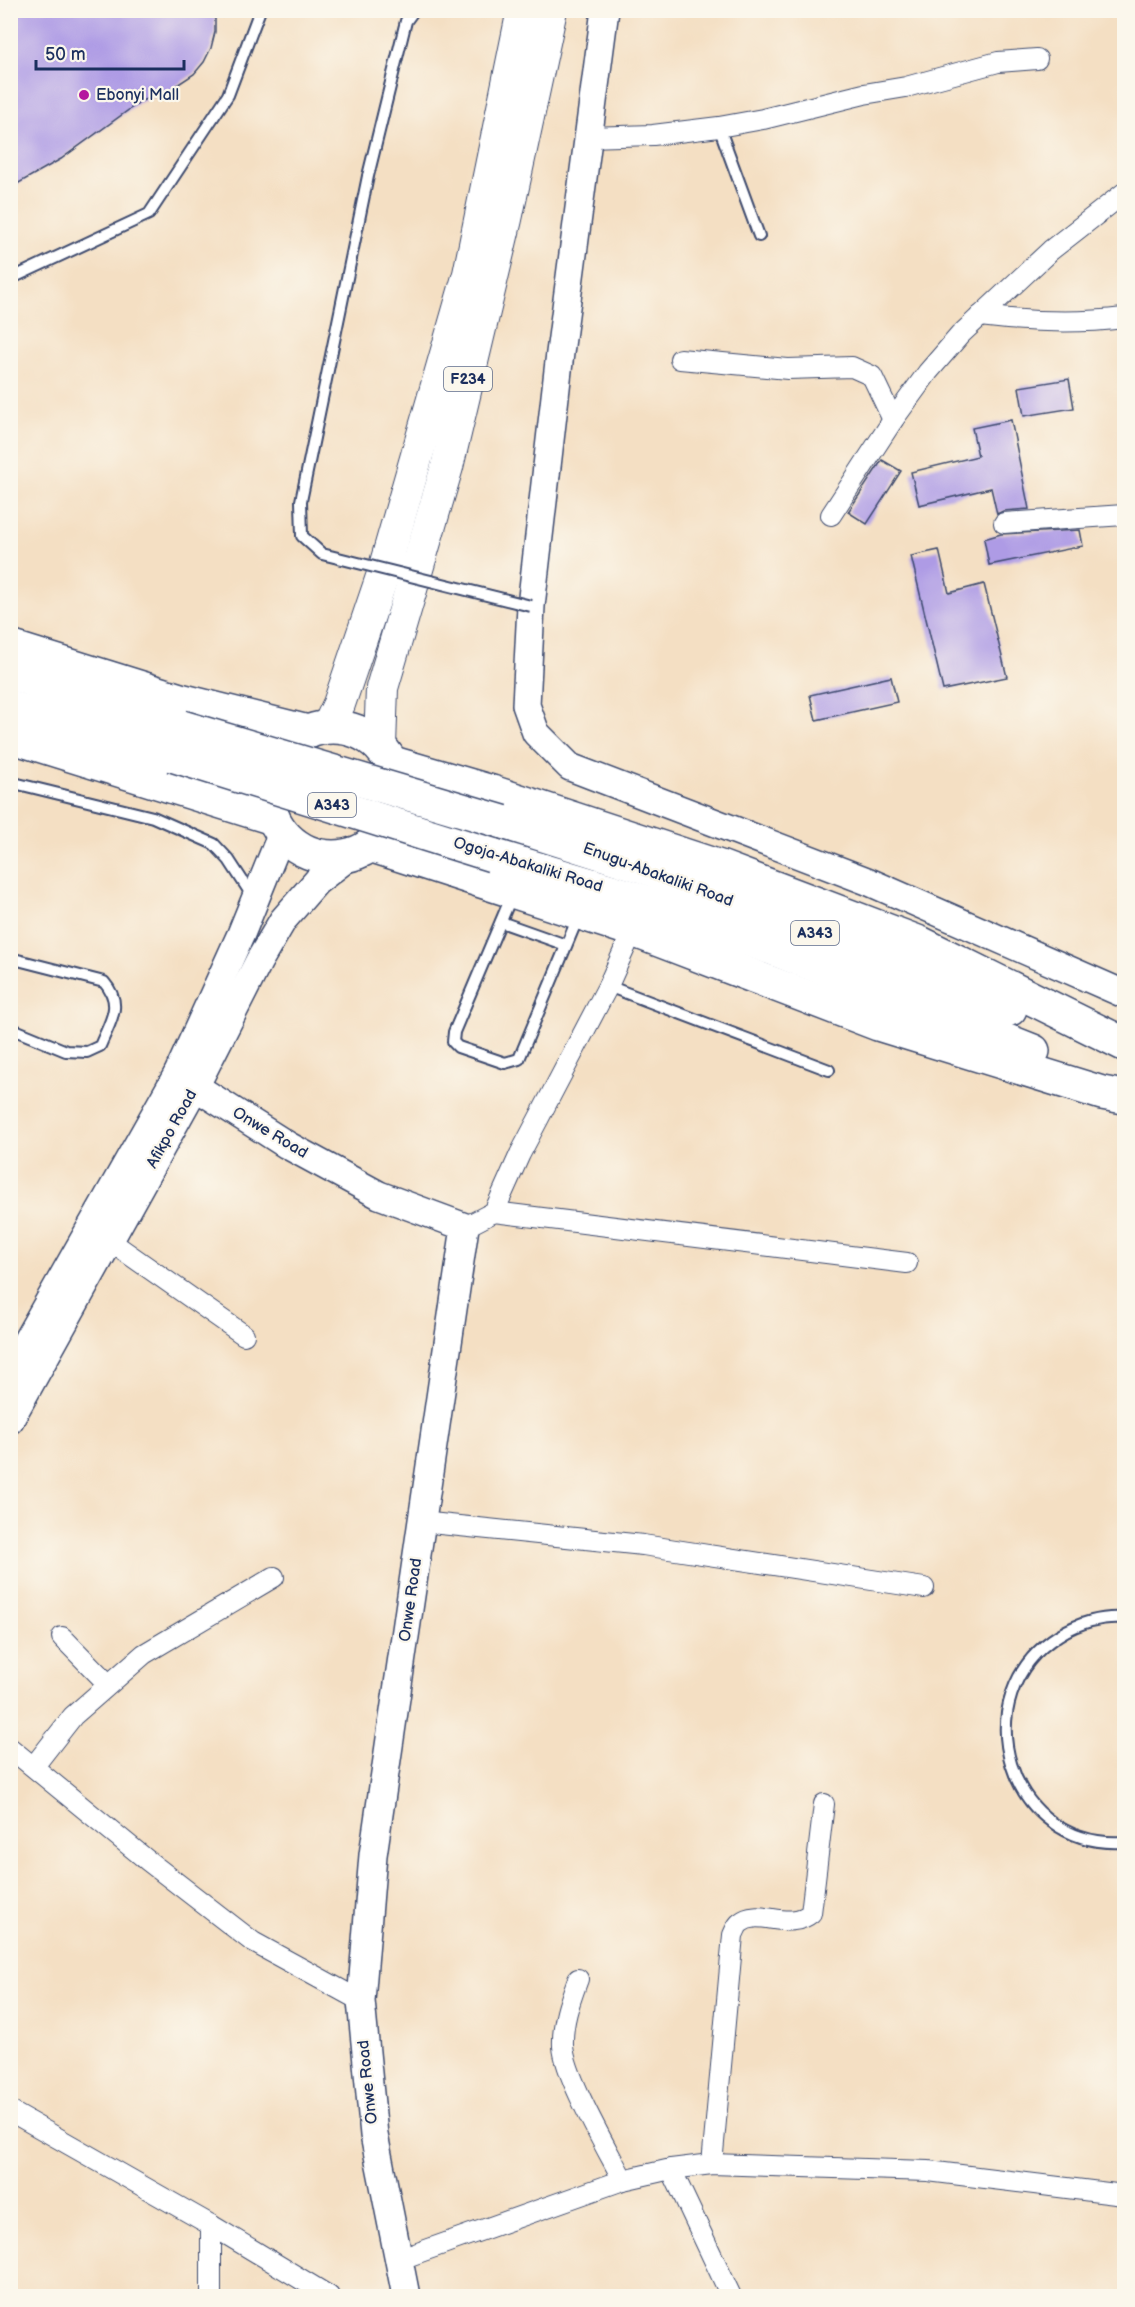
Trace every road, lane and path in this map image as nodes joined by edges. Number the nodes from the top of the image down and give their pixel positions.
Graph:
1 (260, 10) edge
2 (414, 10) edge
3 (523, 10) edge
4 (551, 10) edge
5 (605, 10) edge
6 (406, 16) edge
7 (1037, 59) dead end
8 (719, 127) junction
9 (588, 137) junction
10 (1125, 193) edge
11 (759, 236) dead end
12 (10, 279) edge
13 (980, 316) junction
14 (1125, 318) edge
15 (680, 359) dead end
16 (893, 420) junction
17 (409, 484) junction
18 (440, 490) junction
19 (831, 515) dead end
20 (1125, 515) edge
21 (1004, 524) dead end
22 (531, 606) junction
23 (10, 647) edge
24 (10, 673) edge
25 (10, 707) edge
26 (318, 729) junction
27 (10, 736) edge
28 (177, 741) junction
29 (386, 754) junction
30 (10, 782) edge
31 (278, 825) junction
32 (361, 850) junction
33 (513, 892) junction
34 (255, 899) junction
35 (579, 914) junction
36 (501, 922) junction
37 (633, 930) junction
38 (566, 945) junction
39 (10, 958) edge
40 (608, 986) junction
41 (1125, 994) edge
42 (10, 1028) edge
43 (1125, 1044) edge
44 (1125, 1051) edge
45 (829, 1070) dead end
46 (186, 1081) junction
47 (1125, 1086) edge
48 (1125, 1097) edge
49 (494, 1212) junction
50 (465, 1227) junction
51 (110, 1240) junction
52 (907, 1263) dead end
53 (244, 1335) dead end
54 (10, 1370) edge
55 (10, 1420) edge
56 (421, 1522) junction
57 (274, 1577) dead end
58 (924, 1588) dead end
59 (1125, 1618) edge
60 (62, 1637) dead end
61 (108, 1684) junction
62 (10, 1748) edge
63 (34, 1766) junction
64 (824, 1804) dead end
65 (1125, 1842) edge
66 (578, 1979) dead end
67 (361, 2001) junction
68 (10, 2111) edge
69 (712, 2164) junction
70 (671, 2169) junction
71 (623, 2180) junction
72 (1125, 2195) edge
73 (211, 2225) junction
74 (399, 2260) junction
75 (211, 2296) edge
76 (329, 2296) edge
77 (406, 2296) edge
78 (731, 2296) edge

1 - 12 lane
2 - 6 lane
3 - 17 main road, F234
4 - 18 main road, F234
5 - 9 main road
6 - 22 lane, bridge
7 - 8 street
8 - 9 street
8 - 11 lane
9 - 22 main road
10 - 13 street
13 - 14 street
13 - 16 street
15 - 16 street
16 - 19 street
17 - 18 main road
17 - 26 main road, F234
18 - 29 main road, F234
20 - 21 street
22 - 41 main road
23 - 26 highway
24 - 28 highway, Ogoja-Abakaliki Road / A343
25 - 28 highway, Ogoja-Abakaliki Road / A343
26 - 29 highway
26 - 31 highway
27 - 31 highway
28 - 44 highway, Enugu-Abakaliki Road / A343, bridge
28 - 47 highway, Ogoja-Abakaliki Road / A343, bridge
29 - 32 highway
29 - 43 highway
30 - 34 lane
31 - 32 highway
31 - 34 main road, Afikpo Road
32 - 33 highway
32 - 46 main road, Afikpo Road
33 - 35 highway
33 - 36 lane
34 - 46 main road, Afikpo Road
35 - 37 highway
35 - 38 lane
36 - 38 lane
36 - 38 lane
37 - 40 street
37 - 48 highway
39 - 42 lane
40 - 45 lane
40 - 49 street
46 - 50 main road, Onwe Road
46 - 51 main road, Afikpo Road
46 - 54 main road, Afikpo Road
49 - 50 street
49 - 52 street
50 - 56 main road, Onwe Road
51 - 53 street
51 - 55 main road, Afikpo Road
56 - 58 street
56 - 67 main road, Onwe Road
57 - 61 street
59 - 65 lane
60 - 61 street
61 - 63 street
62 - 63 street
63 - 67 street
64 - 69 street
66 - 71 street
67 - 74 main road, Onwe Road
68 - 73 street
69 - 70 street
69 - 72 street
70 - 71 street
70 - 78 street
71 - 74 street
73 - 75 street
73 - 76 street
74 - 77 main road, Onwe Road

